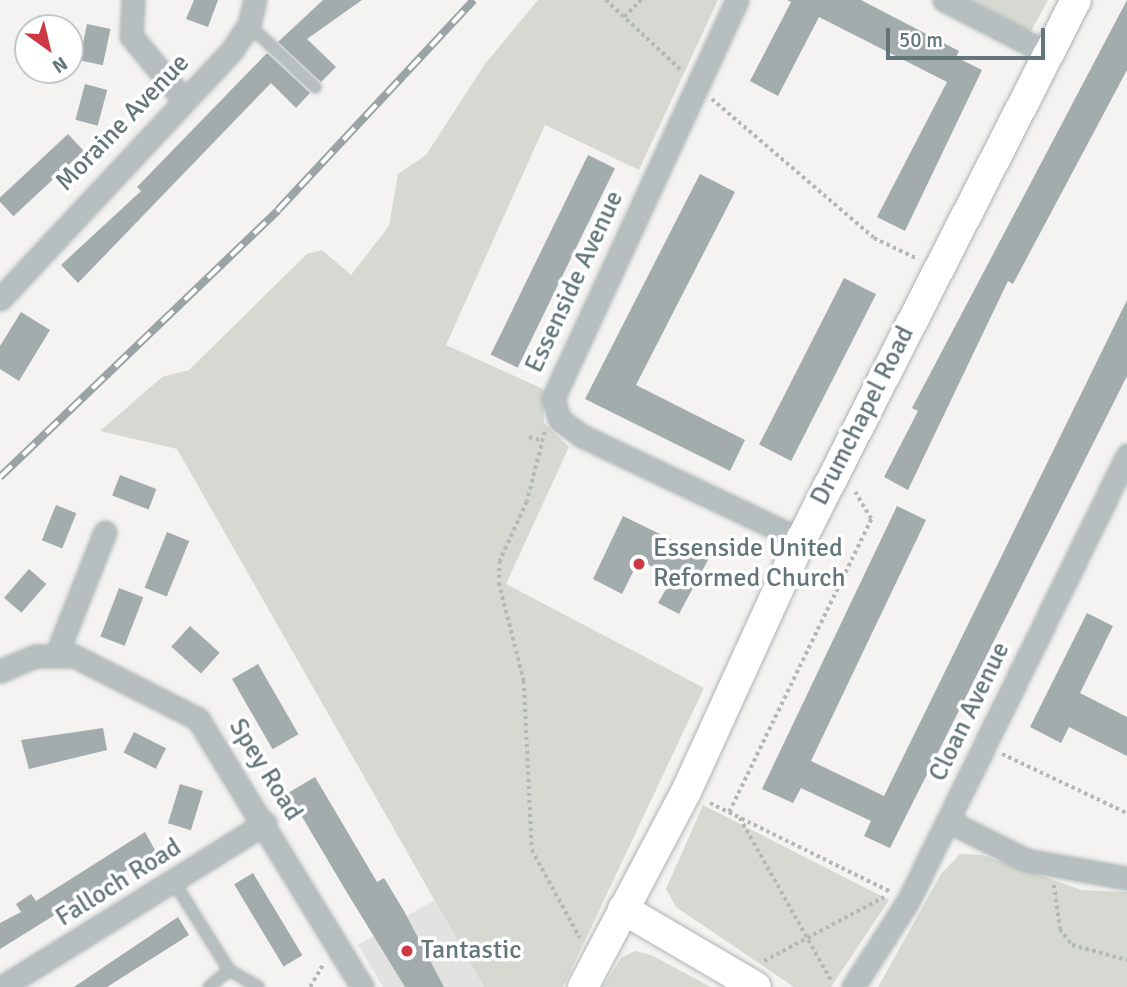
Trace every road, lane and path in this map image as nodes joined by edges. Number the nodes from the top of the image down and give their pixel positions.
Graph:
1 (133, 0) edge
2 (256, 0) edge
3 (606, 0) edge
4 (641, 0) edge
5 (737, 0) edge
6 (944, 0) edge
7 (1076, 0) edge
8 (624, 17) junction
9 (249, 25) junction
10 (1047, 53) junction
11 (697, 85) junction
12 (315, 87) dead end
13 (183, 99) junction
14 (937, 268) junction
15 (0, 299) edge
16 (560, 419) junction
17 (529, 437) dead end
18 (540, 440) junction
19 (1127, 455) edge
20 (837, 469) junction
21 (105, 532) dead end
22 (801, 540) junction
23 (57, 653) junction
24 (0, 671) edge
25 (985, 746) junction
26 (686, 792) junction
27 (729, 812) junction
28 (1127, 813) edge
29 (739, 816) junction
30 (948, 821) junction
31 (265, 824) junction
32 (1054, 869) junction
33 (1127, 878) edge
34 (174, 882) junction
35 (900, 897) junction
36 (623, 909) junction
37 (806, 938) junction
38 (1127, 960) edge
39 (229, 970) junction
40 (589, 974) edge
41 (747, 981) edge
42 (2, 987) edge
43 (209, 987) edge
44 (258, 987) edge
45 (362, 987) edge
46 (835, 987) edge
47 (853, 987) edge

1 - 13 street
2 - 9 street, Moraine Avenue
3 - 8 path
4 - 8 path
5 - 11 street, Essenside Avenue
6 - 10 street
7 - 10 street, Drumchapel Road
8 - 11 path
9 - 12 lane
9 - 13 street, Moraine Avenue
10 - 14 street, Drumchapel Road
11 - 14 path
11 - 16 street, Essenside Avenue
13 - 15 street, Moraine Avenue
14 - 20 street, Drumchapel Road
16 - 18 path
16 - 22 street
17 - 18 path
18 - 40 path
19 - 25 street, Cloan Avenue
20 - 22 street, Drumchapel Road
20 - 27 path
21 - 23 street
22 - 26 street, Drumchapel Road
23 - 24 street
23 - 31 street, Spey Road
25 - 28 path
25 - 30 street, Cloan Avenue
26 - 27 path
26 - 36 street, Drumchapel Road
27 - 29 path
29 - 35 path
29 - 37 path
30 - 32 street
30 - 35 street, Cloan Avenue
31 - 34 street, Falloch Road
31 - 45 street, Spey Road
32 - 33 street
32 - 38 path
34 - 39 lane
34 - 42 street, Falloch Road
35 - 37 path
35 - 47 street, Cloan Avenue
36 - 40 street, Drumchapel Road
36 - 41 street
37 - 41 path
37 - 46 path
39 - 43 lane
39 - 44 lane

